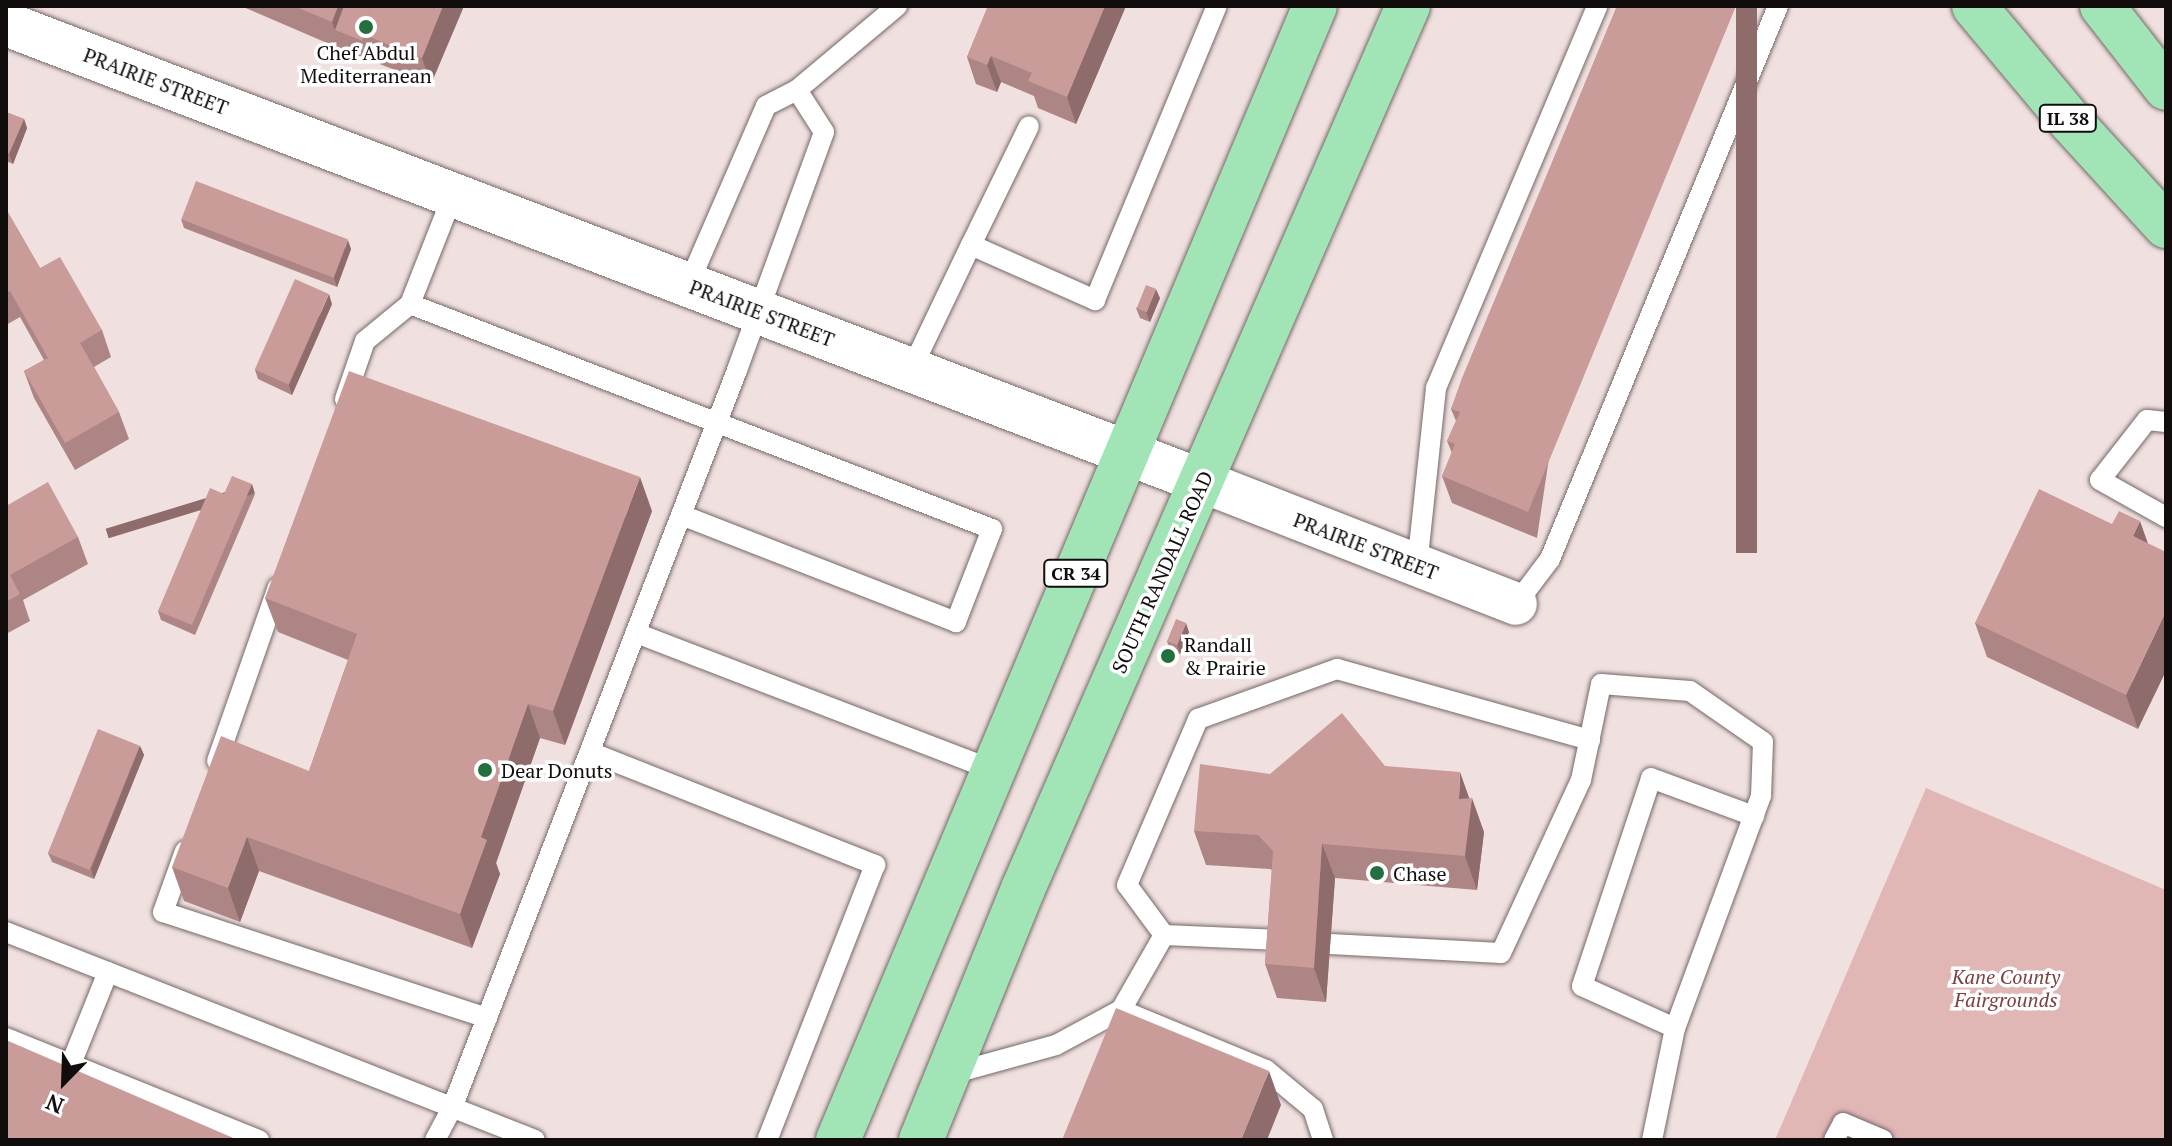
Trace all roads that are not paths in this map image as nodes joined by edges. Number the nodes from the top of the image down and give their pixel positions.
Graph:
1 (897, 6) edge
2 (1217, 6) edge
3 (1315, 6) edge
4 (1408, 6) edge
5 (1430, 6) edge
6 (1597, 6) edge
7 (1778, 6) edge
8 (1974, 6) edge
9 (2102, 6) edge
10 (10, 18) edge
11 (1387, 54) junction
12 (2166, 88) edge
13 (797, 90) junction
14 (1029, 126) dead end
15 (453, 195) junction
16 (2166, 226) edge
17 (971, 245) junction
18 (688, 285) junction
19 (410, 304) junction
20 (759, 312) junction
21 (911, 370) junction
22 (339, 416) edge
23 (717, 422) junction
24 (2166, 422) edge
25 (1126, 452) junction
26 (1201, 481) junction
27 (681, 515) junction
28 (2166, 517) edge
29 (286, 566) edge
30 (1417, 566) junction
31 (1516, 604) joint
32 (636, 633) junction
33 (1590, 740) junction
34 (590, 752) junction
35 (993, 770) junction
36 (211, 777) edge
37 (1754, 816) junction
38 (190, 837) edge
39 (6, 932) edge
40 (1164, 935) junction
41 (1281, 940) edge
42 (1330, 944) dead end
43 (108, 972) junction
44 (1121, 1010) junction
45 (487, 1018) junction
46 (1675, 1028) junction
47 (6, 1038) edge
48 (71, 1064) junction
49 (947, 1075) junction
50 (452, 1108) junction
51 (259, 1140) edge
52 (435, 1140) edge
53 (535, 1140) edge
54 (767, 1140) edge
55 (838, 1140) edge
56 (921, 1140) edge
57 (1323, 1140) edge
58 (1652, 1140) edge
59 (1834, 1140) edge
60 (1883, 1140) edge

1 - 13 lane
2 - 17 lane
3 - 25 main road, CR 34
4 - 11 main road, SOUTH RANDALL ROAD
5 - 11 main road
6 - 30 lane
7 - 31 lane
8 - 16 main road, IL 38
9 - 12 main road
10 - 15 street, PRAIRIE STREET
11 - 26 main road, SOUTH RANDALL ROAD
13 - 18 lane
13 - 20 lane
14 - 17 lane
15 - 18 street, PRAIRIE STREET
15 - 19 lane
17 - 21 lane
18 - 20 street, PRAIRIE STREET
19 - 22 lane
19 - 23 lane
20 - 21 street, PRAIRIE STREET
20 - 23 lane
21 - 25 street, PRAIRIE STREET
23 - 27 lane
23 - 27 lane
24 - 28 lane
25 - 26 street, PRAIRIE STREET
25 - 35 main road, CR 34
26 - 30 street, PRAIRIE STREET
26 - 49 main road, SOUTH RANDALL ROAD
27 - 32 lane
29 - 36 lane
30 - 31 street, PRAIRIE STREET
32 - 34 lane
32 - 35 lane
33 - 37 lane
33 - 40 lane
33 - 42 lane
34 - 45 lane
34 - 54 lane
35 - 55 main road, CR 34
37 - 46 lane
37 - 46 lane
38 - 45 lane
39 - 43 lane
40 - 41 lane
40 - 44 lane
43 - 48 lane
43 - 50 lane
44 - 49 lane
44 - 57 lane
45 - 50 lane
46 - 58 lane
47 - 48 lane
48 - 51 lane
49 - 56 main road, SOUTH RANDALL ROAD
50 - 52 lane
50 - 53 lane
59 - 60 lane

